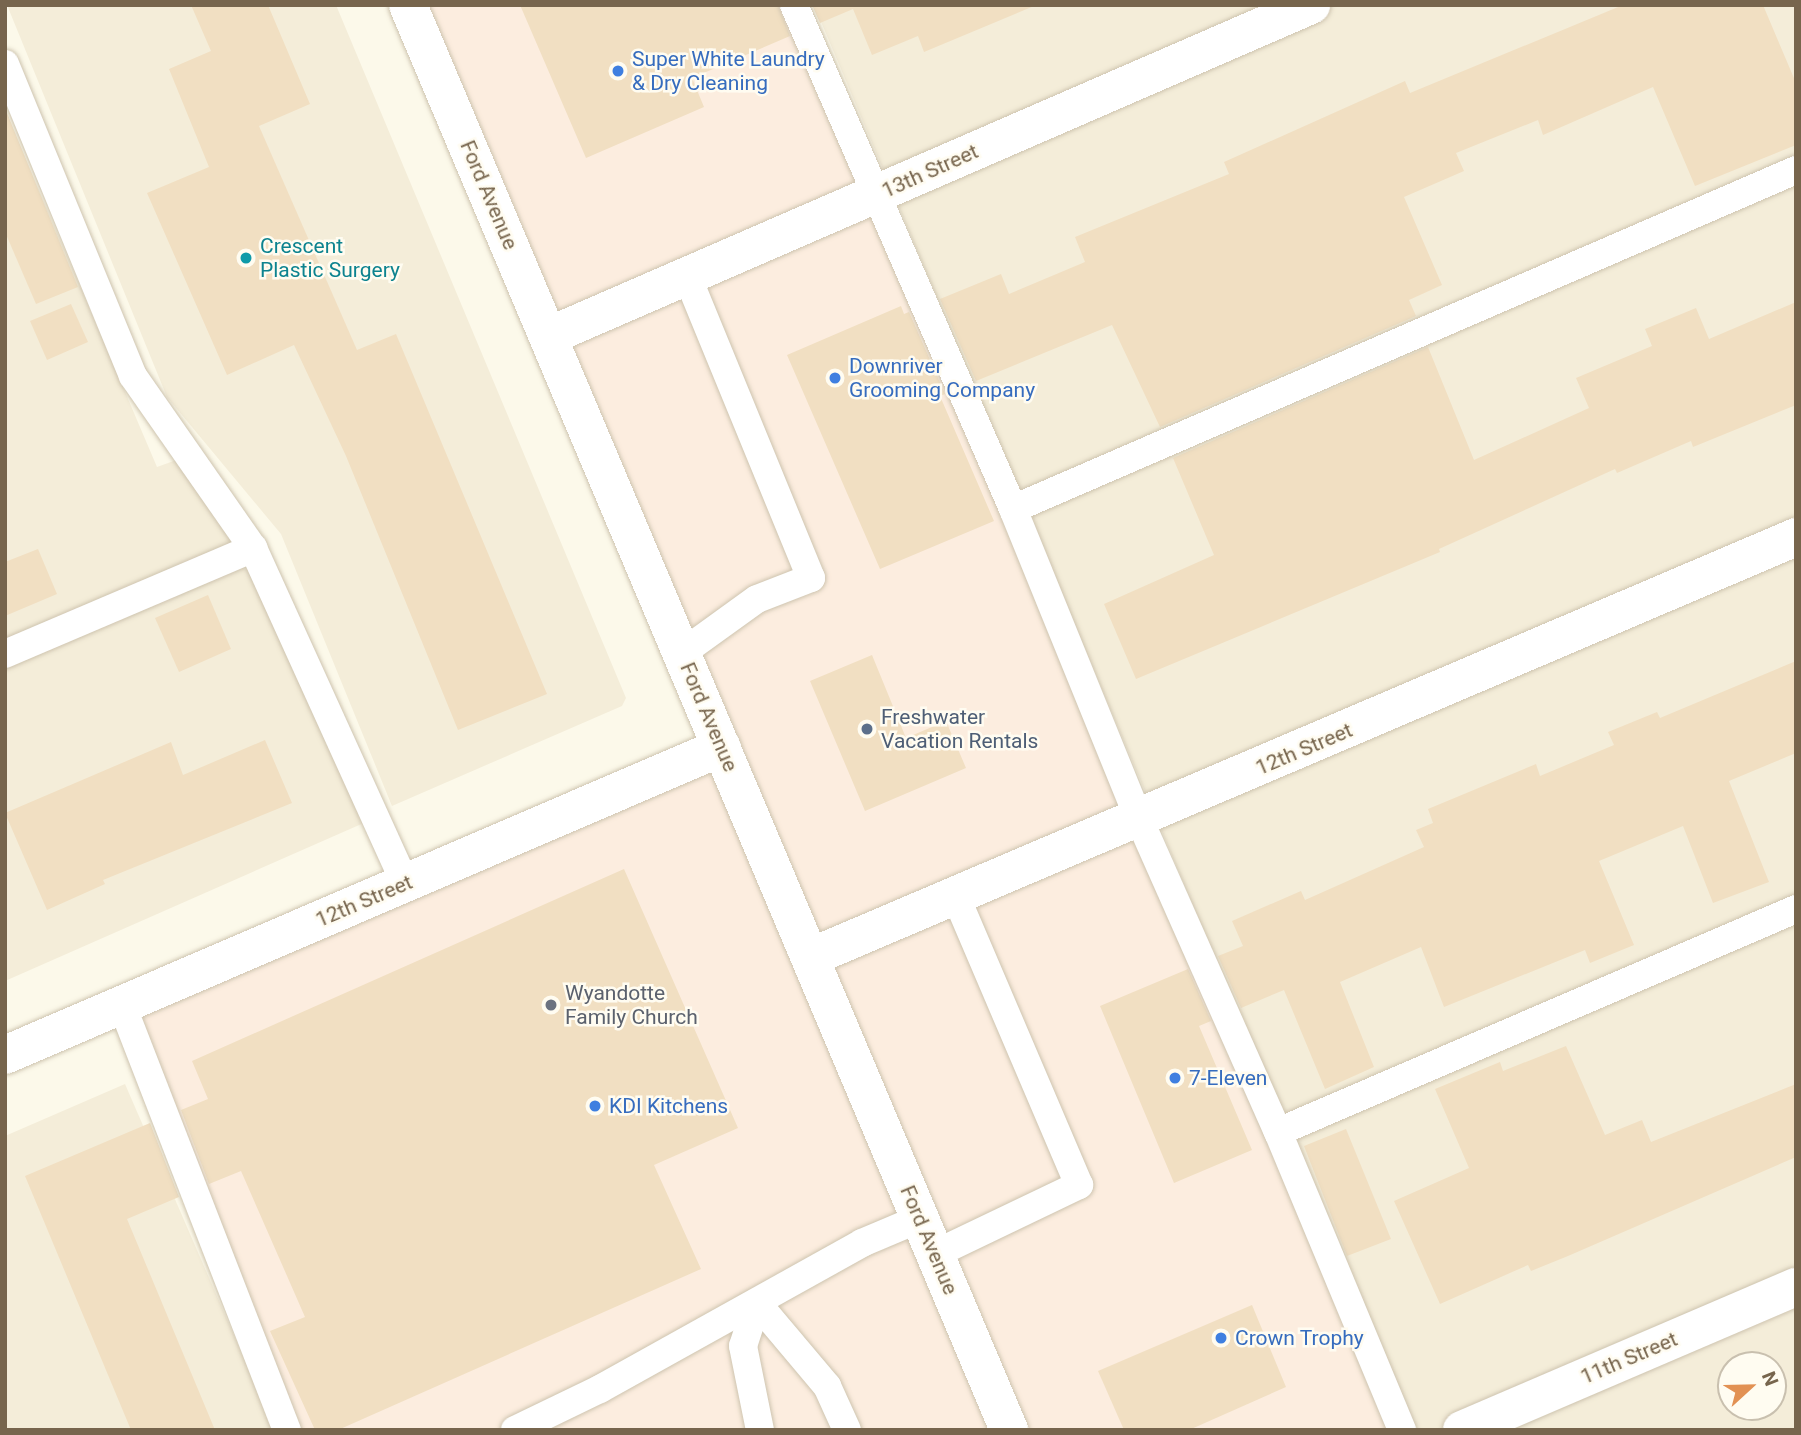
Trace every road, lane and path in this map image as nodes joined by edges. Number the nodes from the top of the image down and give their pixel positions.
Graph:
1 (408, 5) edge
2 (794, 5) edge
3 (1311, 5) edge
4 (5, 64) edge
5 (1796, 170) edge
6 (876, 195) junction
7 (687, 275) junction
8 (549, 336) junction
9 (1013, 509) junction
10 (1796, 537) edge
11 (253, 548) junction
12 (682, 653) junction
13 (5, 654) edge
14 (722, 747) junction
15 (1140, 821) junction
16 (405, 883) junction
17 (956, 896) junction
18 (1796, 909) edge
19 (811, 957) junction
20 (122, 1005) junction
21 (5, 1055) edge
22 (1278, 1132) junction
23 (920, 1218) junction
24 (935, 1254) junction
25 (1796, 1287) edge
26 (757, 1303) junction
27 (287, 1430) edge
28 (515, 1430) edge
29 (760, 1430) edge
30 (847, 1430) edge
31 (1009, 1430) edge
32 (1402, 1430) edge
33 (1462, 1430) edge

1 - 8 street, Ford Avenue
2 - 6 lane
3 - 6 street, 13th Street
4 - 11 lane
5 - 9 lane
6 - 7 street, 13th Street
6 - 9 lane
7 - 8 street, 13th Street
7 - 12 lane
8 - 12 street, Ford Avenue
9 - 15 lane
10 - 15 street, 12th Street
11 - 13 lane
11 - 16 lane
12 - 14 street, Ford Avenue
14 - 16 street, 12th Street
14 - 19 street, Ford Avenue
15 - 17 street, 12th Street
15 - 22 lane
16 - 20 street, 12th Street
17 - 19 street, 12th Street
17 - 24 lane
18 - 22 lane
19 - 23 street, Ford Avenue
20 - 21 street, 12th Street
20 - 27 lane
22 - 32 lane
23 - 24 street, Ford Avenue
23 - 26 lane
24 - 31 street, Ford Avenue
25 - 33 street, 11th Street
26 - 28 lane
26 - 29 lane
26 - 30 lane

